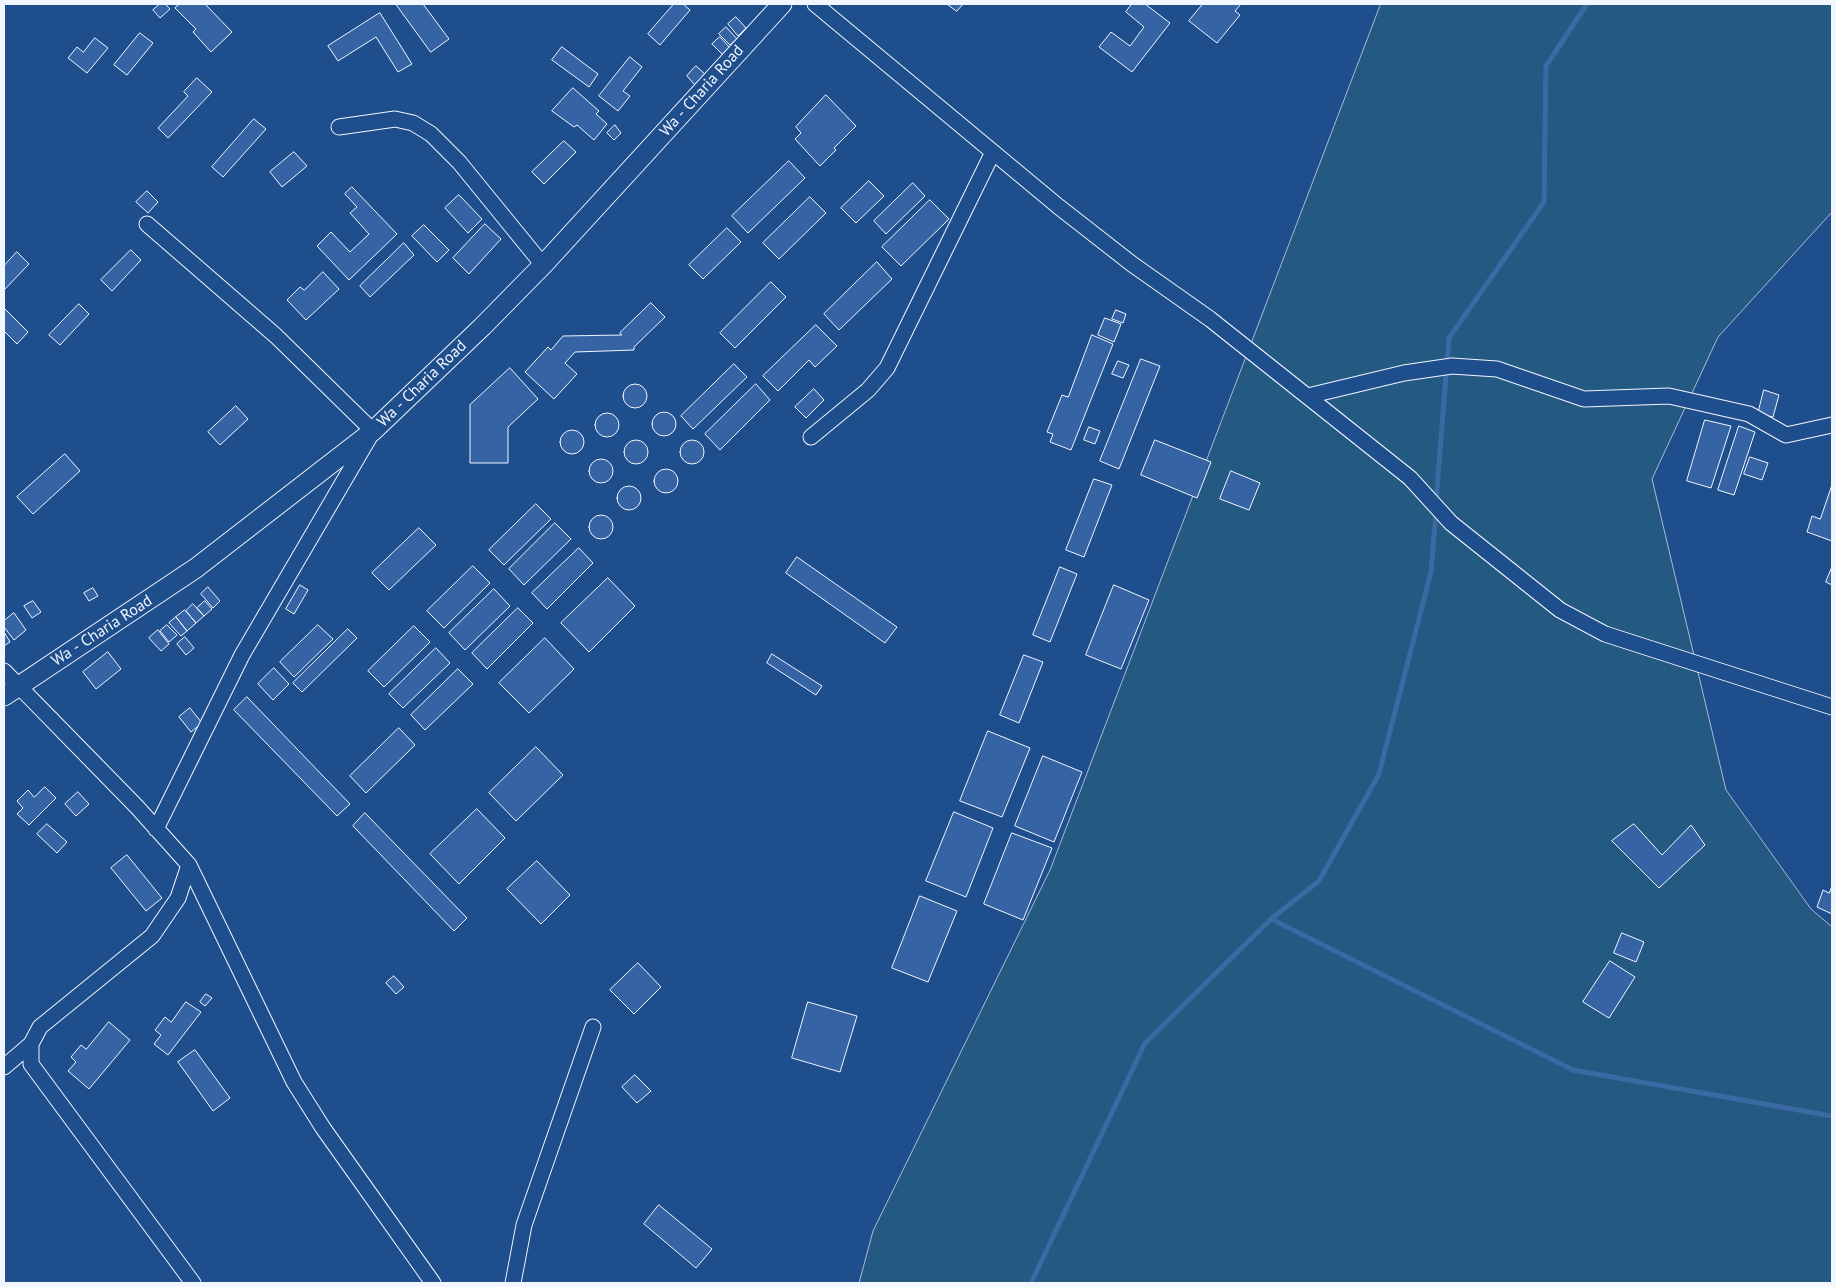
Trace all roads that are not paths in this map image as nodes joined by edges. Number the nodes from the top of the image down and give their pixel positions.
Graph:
1 (782, 4) edge
2 (815, 4) edge
3 (339, 127) dead end
4 (993, 152) junction
5 (147, 224) dead end
6 (543, 265) junction
7 (1308, 396) junction
8 (1832, 425) edge
9 (372, 431) junction
10 (811, 437) dead end
11 (4, 671) edge
12 (11, 691) edge
13 (1832, 708) edge
14 (156, 829) junction
15 (189, 865) junction
16 (593, 1027) dead end
17 (31, 1044) junction
18 (4, 1067) edge
19 (192, 1283) edge
20 (432, 1283) edge
21 (513, 1283) edge

1 - 6 street, Wa - Charia Road
2 - 4 street
3 - 6 street
4 - 7 street
4 - 10 street
5 - 9 street
6 - 9 street, Wa - Charia Road
7 - 8 street
7 - 13 street
9 - 12 street, Wa - Charia Road
9 - 14 street
11 - 12 street
12 - 14 street
14 - 15 street
15 - 17 street
15 - 20 street
16 - 21 street
17 - 18 street
17 - 19 street

